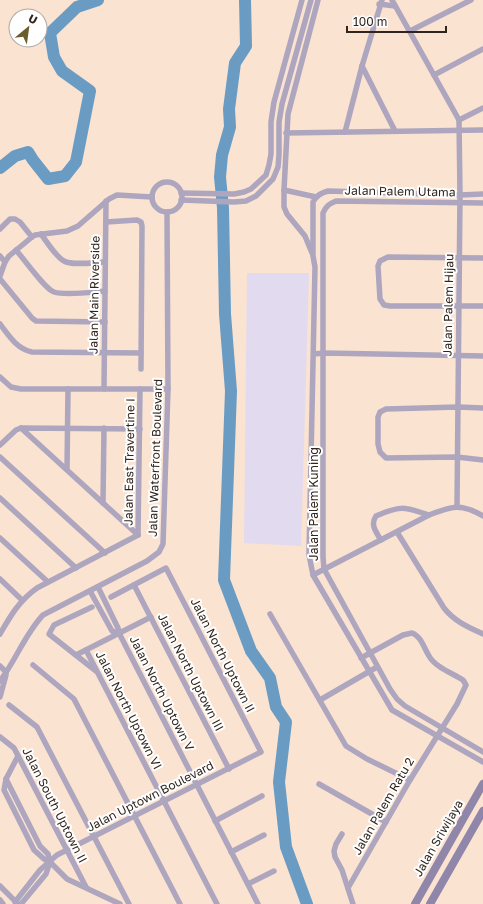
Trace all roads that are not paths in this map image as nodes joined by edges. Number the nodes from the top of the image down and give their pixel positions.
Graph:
1 (302, 0) edge
2 (311, 0) edge
3 (318, 0) edge
4 (392, 0) edge
5 (471, 0) edge
6 (381, 2) edge
7 (395, 6) junction
8 (410, 31) junction
9 (483, 49) edge
10 (362, 66) junction
11 (434, 75) junction
12 (483, 108) edge
13 (460, 120) junction
14 (460, 130) junction
15 (483, 130) edge
16 (395, 131) junction
17 (345, 132) junction
18 (286, 133) junction
19 (284, 190) junction
20 (181, 192) junction
21 (483, 194) edge
22 (318, 195) junction
23 (460, 195) junction
24 (152, 197) junction
25 (181, 200) junction
26 (106, 201) junction
27 (483, 202) edge
28 (460, 203) junction
29 (167, 212) junction
30 (323, 213) joint
31 (106, 222) junction
32 (0, 229) edge
33 (41, 234) junction
34 (32, 237) junction
35 (16, 250) junction
36 (0, 256) edge
37 (313, 256) junction
38 (483, 258) edge
39 (460, 259) junction
40 (5, 262) junction
41 (105, 262) junction
42 (0, 276) edge
43 (0, 279) edge
44 (105, 291) junction
45 (459, 306) junction
46 (483, 306) edge
47 (104, 322) junction
48 (0, 324) edge
49 (104, 353) junction
50 (141, 353) junction
51 (324, 353) junction
52 (314, 354) junction
53 (458, 355) junction
54 (483, 356) edge
55 (141, 369) dead end
56 (0, 377) edge
57 (68, 389) junction
58 (104, 389) junction
59 (140, 389) junction
60 (168, 389) junction
61 (458, 407) junction
62 (483, 408) edge
63 (21, 428) junction
64 (67, 428) junction
65 (104, 428) junction
66 (140, 429) junction
67 (0, 445) edge
68 (0, 457) edge
69 (457, 457) junction
70 (483, 460) edge
71 (66, 469) junction
72 (0, 498) edge
73 (103, 502) junction
74 (457, 507) junction
75 (429, 515) junction
76 (483, 516) edge
77 (397, 532) junction
78 (138, 535) junction
79 (0, 538) edge
80 (381, 540) junction
81 (105, 553) junction
82 (76, 568) junction
83 (324, 569) junction
84 (314, 575) junction
85 (0, 579) edge
86 (48, 582) junction
87 (134, 585) junction
88 (98, 587) junction
89 (90, 591) junction
90 (111, 597) dead end
91 (22, 600) junction
92 (92, 607) dead end
93 (270, 614) dead end
94 (151, 617) junction
95 (0, 621) edge
96 (5, 625) junction
97 (119, 633) junction
98 (0, 634) edge
99 (483, 634) edge
100 (86, 650) junction
101 (370, 653) junction
102 (76, 655) junction
103 (361, 658) junction
104 (33, 665) dead end
105 (0, 666) edge
106 (377, 667) junction
107 (6, 672) junction
108 (369, 672) junction
109 (98, 673) junction
110 (0, 681) edge
111 (0, 697) edge
112 (320, 700) junction
113 (9, 705) dead end
114 (442, 728) junction
115 (0, 737) edge
116 (437, 737) junction
117 (261, 752) joint
118 (483, 752) edge
119 (18, 756) junction
120 (483, 762) edge
121 (228, 769) junction
122 (410, 780) junction
123 (319, 784) dead end
124 (483, 784) edge
125 (197, 785) junction
126 (262, 796) dead end
127 (164, 801) junction
128 (483, 811) edge
129 (134, 816) junction
130 (215, 821) junction
131 (386, 822) junction
132 (342, 834) dead end
133 (264, 835) dead end
134 (94, 837) junction
135 (66, 850) junction
136 (231, 852) junction
137 (50, 862) junction
138 (274, 871) dead end
139 (248, 884) junction
140 (0, 886) edge
141 (86, 887) junction
142 (348, 888) junction
143 (0, 900) edge
144 (18, 903) edge
145 (3, 904) edge
146 (120, 904) edge
147 (129, 904) edge
148 (180, 904) edge
149 (217, 904) edge
150 (258, 904) edge
151 (353, 904) edge
152 (415, 904) edge
153 (430, 904) edge

1 - 20 street
2 - 25 street
3 - 18 street, Jalan Palem Kuning
4 - 7 street
5 - 8 street
6 - 7 street
6 - 10 street
7 - 8 street
8 - 11 street
9 - 11 street
10 - 16 street
10 - 17 street
11 - 13 street
12 - 13 street
13 - 14 street, Jalan Palem Hijau
14 - 15 street
14 - 16 street
14 - 23 street, Jalan Palem Hijau
16 - 17 street
17 - 18 street
18 - 19 street, Jalan Palem Kuning
19 - 22 street
19 - 37 street, Jalan Palem Kuning
20 - 24 street
20 - 25 street
21 - 23 street, Jalan Palem Utama
22 - 23 street, Jalan Palem Utama
22 - 37 street, Jalan Palem Kuning
23 - 28 street, Jalan Palem Hijau
24 - 26 street
24 - 29 street
25 - 29 street
26 - 31 street, Jalan Main Riverside
26 - 33 street
27 - 28 street, Jalan Palem Utama
28 - 30 street, Jalan Palem Utama
28 - 39 street, Jalan Palem Hijau
29 - 60 street, Jalan Waterfront Boulevard
30 - 51 street, Jalan Palem Kuning
31 - 41 street, Jalan Main Riverside
31 - 50 street
32 - 34 street
33 - 34 street
33 - 41 street
34 - 35 street
35 - 40 street
35 - 44 street
36 - 40 street
37 - 52 street, Jalan Palem Kuning
38 - 39 street
39 - 45 street, Jalan Palem Hijau
39 - 45 street
40 - 42 street
41 - 44 street, Jalan Main Riverside
43 - 47 street
44 - 47 street, Jalan Main Riverside
45 - 46 street
45 - 53 street, Jalan Palem Hijau
47 - 49 street, Jalan Main Riverside
48 - 49 street
49 - 50 street
49 - 58 street, Jalan Main Riverside
50 - 55 street
51 - 52 street
51 - 53 street
51 - 83 street, Jalan Palem Kuning
52 - 84 street, Jalan Palem Kuning
53 - 54 street
53 - 61 street, Jalan Palem Hijau
56 - 57 street
57 - 58 street
57 - 64 street
58 - 59 street
59 - 60 street
59 - 66 street, Jalan East Travertine I
60 - 88 street, Jalan Waterfront Boulevard
61 - 62 street
61 - 69 street, Jalan Palem Hijau
61 - 69 street
63 - 64 street
63 - 67 street
63 - 71 street
64 - 65 street
64 - 71 street
65 - 66 street
65 - 73 street
66 - 78 street, Jalan East Travertine I
68 - 81 street
69 - 70 street
69 - 74 street, Jalan Palem Hijau
71 - 73 street
72 - 82 street
73 - 78 street
74 - 75 street
74 - 76 street
75 - 77 street
75 - 80 street
77 - 80 street
77 - 99 street
78 - 81 street
79 - 86 street
80 - 83 street
81 - 82 street
82 - 86 street
83 - 84 street
83 - 101 street, Jalan Palem Kuning
84 - 103 street, Jalan Palem Kuning
85 - 91 street
86 - 91 street
87 - 90 street
87 - 94 street, Jalan North Uptown III
87 - 117 street, Jalan North Uptown II
88 - 89 street, Jalan Waterfront Boulevard
88 - 97 street
89 - 97 street
89 - 107 street, Jalan Waterfront Boulevard
91 - 96 street
92 - 102 street
93 - 112 street
94 - 97 street
94 - 121 street, Jalan North Uptown III
95 - 96 street
96 - 98 street
97 - 100 street
97 - 125 street, Jalan North Uptown V
100 - 102 street
100 - 109 street, Jalan North Uptown VI
101 - 103 street
101 - 106 street, Jalan Palem Kuning
101 - 114 street, Jalan Palem Ratu 2
102 - 109 street
103 - 108 street, Jalan Palem Kuning
104 - 129 street
105 - 107 street
106 - 108 street
106 - 114 street, Jalan Palem Kuning
107 - 110 street, Jalan Waterfront Boulevard
107 - 111 street
108 - 112 street
108 - 116 street, Jalan Palem Kuning
109 - 127 street, Jalan North Uptown VI
112 - 122 street
113 - 134 street
114 - 116 street, Jalan Palem Ratu 2
114 - 118 street, Jalan Palem Kuning
115 - 119 street, Jalan South Uptown II
116 - 120 street, Jalan Palem Kuning
116 - 122 street, Jalan Palem Ratu 2
117 - 121 street, Jalan Uptown Boulevard
119 - 135 street, Jalan South Uptown II
119 - 137 street
121 - 125 street, Jalan Uptown Boulevard
122 - 131 street, Jalan Palem Ratu 2
123 - 131 street
124 - 152 street, Jalan Sriwijaya
125 - 127 street, Jalan Uptown Boulevard
125 - 130 street, Jalan North Uptown V
126 - 130 street
127 - 129 street, Jalan Uptown Boulevard
127 - 149 street, Jalan North Uptown VI
128 - 153 street
129 - 134 street, Jalan Uptown Boulevard
129 - 148 street
130 - 136 street, Jalan North Uptown V
131 - 142 street, Jalan Palem Ratu 2
132 - 142 street, Jalan Palem Ratu 2
133 - 136 street
134 - 135 street, Jalan Uptown Boulevard
134 - 147 street
135 - 137 street, Jalan Uptown Boulevard
135 - 141 street, Jalan South Uptown II
136 - 139 street, Jalan North Uptown V
137 - 141 street
137 - 144 street
138 - 139 street
139 - 150 street, Jalan North Uptown V
140 - 144 street
141 - 146 street
142 - 151 street, Jalan Palem Ratu 2
143 - 145 street

